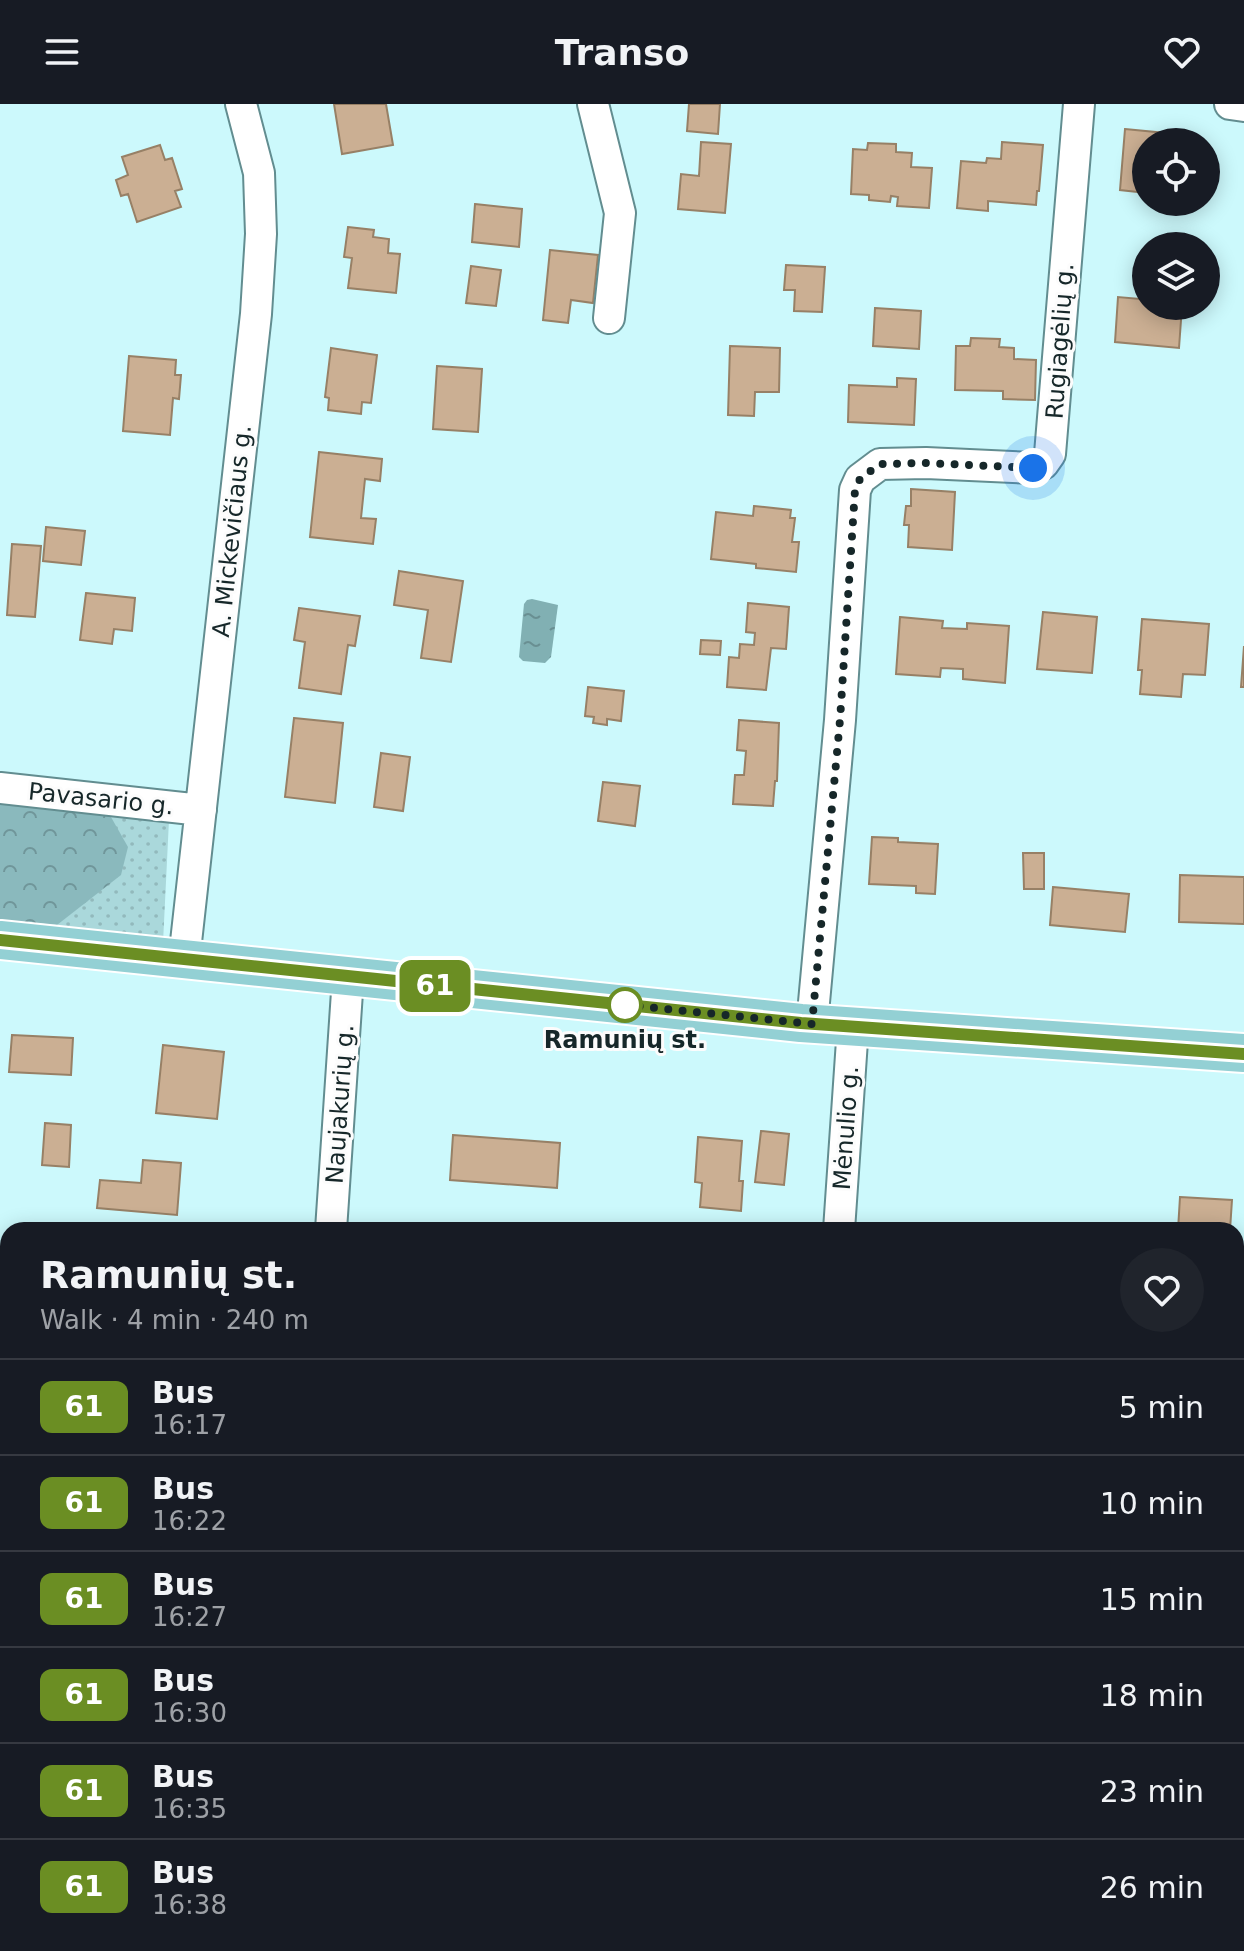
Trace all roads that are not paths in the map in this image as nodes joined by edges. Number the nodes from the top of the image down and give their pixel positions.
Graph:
1 (241, 104) edge
2 (593, 104) edge
3 (1079, 104) edge
4 (1230, 104) edge
5 (1244, 106) edge
6 (609, 318) dead end
7 (0, 788) edge
8 (201, 810) junction
9 (0, 940) edge
10 (184, 960) junction
11 (348, 977) junction
12 (812, 1024) junction
13 (853, 1026) junction
14 (1244, 1053) edge
15 (332, 1222) edge
16 (840, 1222) edge

1 - 8 street, A. Mickevičiaus g.
2 - 6 street
3 - 12 street, Rugiagėlių g.
4 - 5 street
7 - 8 street, Pavasario g.
8 - 10 street, A. Mickevičiaus g.
9 - 10 main road
10 - 11 main road
11 - 12 main road
11 - 15 street, Naujakurių g.
12 - 13 main road
13 - 14 main road
13 - 16 street, Mėnulio g.

